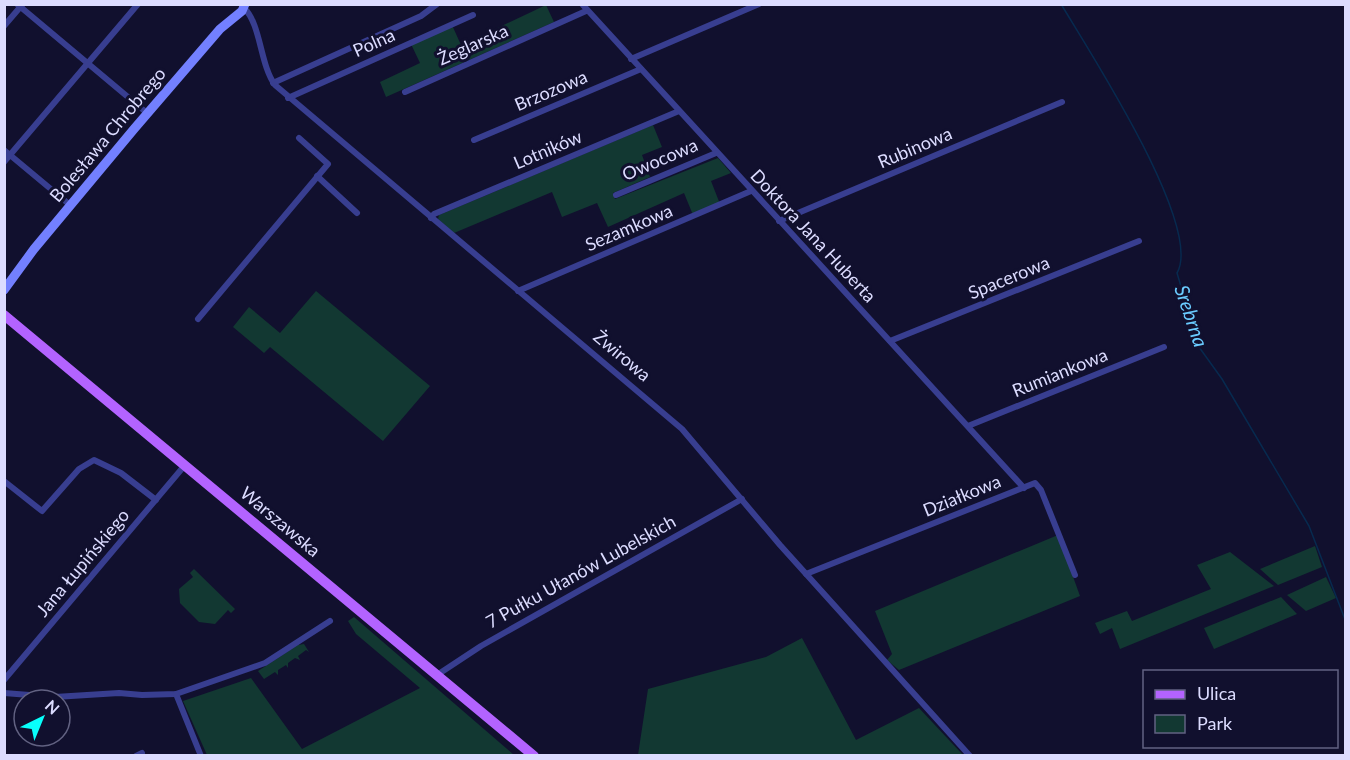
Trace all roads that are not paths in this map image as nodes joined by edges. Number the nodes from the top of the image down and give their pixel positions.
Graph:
1 (138, 4) edge
2 (436, 4) edge
3 (582, 4) edge
4 (759, 4) edge
5 (20, 5) edge
6 (245, 6) edge
7 (586, 11) junction
8 (473, 15) dead end
9 (4, 26) edge
10 (632, 58) junction
11 (88, 64) junction
12 (641, 69) junction
13 (273, 83) junction
14 (405, 92) dead end
15 (288, 98) junction
16 (1062, 102) dead end
17 (679, 111) junction
18 (147, 114) junction
19 (299, 138) dead end
20 (474, 140) dead end
21 (7, 153) edge
22 (716, 153) junction
23 (4, 162) edge
24 (317, 177) junction
25 (751, 191) junction
26 (616, 195) dead end
27 (70, 205) junction
28 (357, 213) dead end
29 (431, 218) junction
30 (779, 221) junction
31 (1139, 241) dead end
32 (4, 290) edge
33 (518, 291) junction
34 (4, 315) edge
35 (198, 319) dead end
36 (890, 341) junction
37 (1164, 348) dead end
38 (968, 426) junction
39 (185, 465) junction
40 (4, 481) edge
41 (1024, 488) junction
42 (742, 499) junction
43 (156, 500) junction
44 (806, 574) junction
45 (1076, 575) dead end
46 (330, 621) dead end
47 (437, 675) junction
48 (4, 680) edge
49 (4, 693) edge
50 (176, 694) junction
51 (201, 756) edge
52 (534, 756) edge
53 (970, 756) edge

1 - 11 street
2 - 13 street
3 - 7 street, Doktora Jana Huberta
4 - 10 street
5 - 9 street
5 - 11 street
6 - 13 street, Żwirowa
6 - 18 street, Bolesława Chrobrego
7 - 10 street, Doktora Jana Huberta
7 - 14 street, Żeglarska
8 - 15 street, Polna
10 - 12 street, Doktora Jana Huberta
11 - 18 street
11 - 21 street
12 - 17 street, Doktora Jana Huberta
12 - 20 street, Brzozowa
13 - 15 street, Żwirowa
15 - 29 street, Żwirowa
16 - 30 street, Rubinowa
17 - 22 street, Doktora Jana Huberta
17 - 29 street, Lotników
18 - 27 street, Bolesława Chrobrego
19 - 24 street
21 - 23 street
21 - 27 street
22 - 25 street, Doktora Jana Huberta
22 - 26 street, Owocowa
24 - 28 street
24 - 35 street
25 - 30 street, Doktora Jana Huberta
25 - 33 street, Sezamkowa
27 - 32 street, Bolesława Chrobrego
29 - 33 street, Żwirowa
30 - 36 street, Doktora Jana Huberta
31 - 36 street, Spacerowa
33 - 42 street, Żwirowa
34 - 39 main road, Warszawska
36 - 38 street, Doktora Jana Huberta
37 - 38 street, Rumiankowa
38 - 41 street, Doktora Jana Huberta
39 - 43 street, Jana Łupińskiego
39 - 47 main road, Warszawska
40 - 43 street
41 - 44 street, Działkowa
41 - 45 street, Działkowa
42 - 44 street, Żwirowa
42 - 47 street, 7 Pułku Ułanów Lubelskich
43 - 48 street, Jana Łupińskiego
44 - 53 street, Żwirowa
46 - 50 street
47 - 52 main road, Warszawska
49 - 50 street
50 - 51 street

